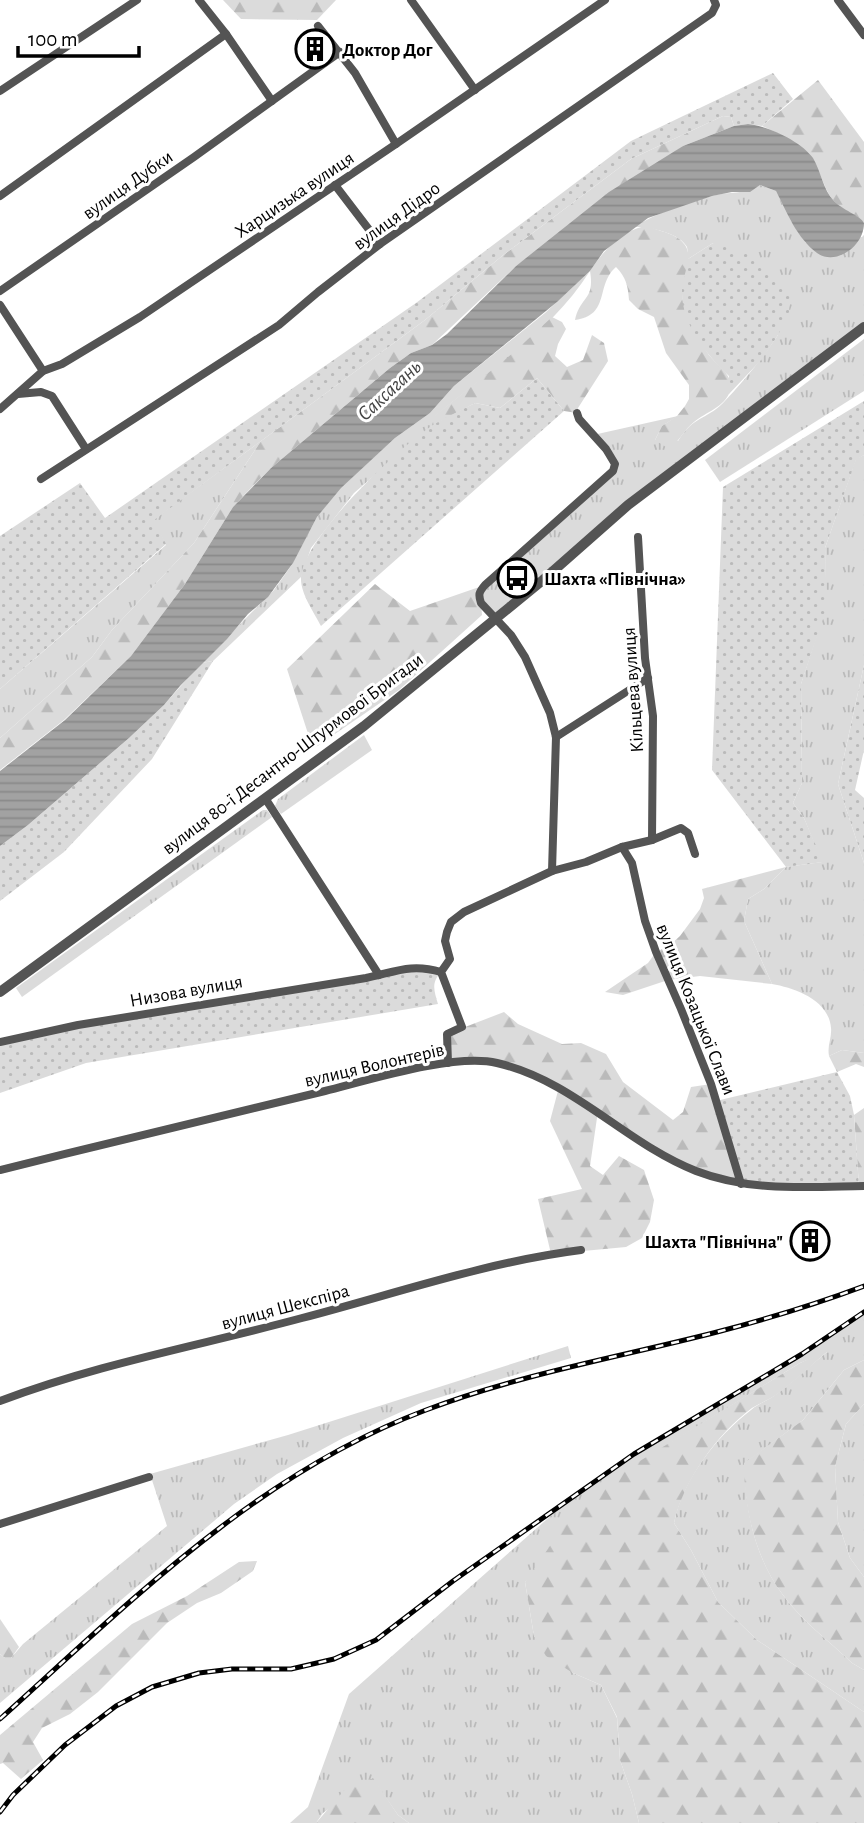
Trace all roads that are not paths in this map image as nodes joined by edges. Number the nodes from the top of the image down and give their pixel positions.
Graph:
1 (137, 0) edge
2 (199, 0) edge
3 (411, 0) edge
4 (605, 0) edge
5 (714, 0) edge
6 (838, 0) edge
7 (318, 26) dead end
8 (226, 34) junction
9 (864, 35) edge
10 (340, 52) junction
11 (475, 90) junction
12 (0, 91) edge
13 (272, 101) junction
14 (396, 144) junction
15 (335, 185) junction
16 (0, 196) edge
17 (380, 244) junction
18 (0, 291) edge
19 (0, 305) edge
20 (864, 327) edge
21 (43, 371) junction
22 (18, 394) junction
23 (0, 409) edge
24 (578, 413) dead end
25 (86, 449) junction
26 (41, 479) dead end
27 (638, 537) dead end
28 (495, 618) junction
29 (648, 678) junction
30 (556, 737) junction
31 (265, 798) junction
32 (652, 841) junction
33 (622, 847) junction
34 (695, 854) dead end
35 (552, 871) junction
36 (441, 972) junction
37 (379, 975) junction
38 (0, 992) edge
39 (0, 1042) edge
40 (448, 1063) junction
41 (0, 1170) edge
42 (741, 1184) junction
43 (861, 1186) edge
44 (581, 1250) dead end
45 (0, 1401) edge
46 (149, 1477) dead end
47 (0, 1524) edge

1 - 12 street
2 - 8 street
3 - 11 street
4 - 11 street, Харцизька вулиця
5 - 17 street, вулиця Дідро
6 - 9 street
7 - 10 street
8 - 13 street
8 - 16 street
10 - 13 street, вулиця Дубки
10 - 14 street
11 - 14 street, Харцизька вулиця
13 - 18 street, вулиця Дубки
14 - 15 street, Харцизька вулиця
15 - 17 street
15 - 21 street, Харцизька вулиця
17 - 25 street, вулиця Дідро
19 - 21 street
20 - 28 street, вулиця 80-ї Десантно-Штурмової Бригади
21 - 22 street, Харцизька вулиця
22 - 23 street, Харцизька вулиця
22 - 25 street
24 - 28 street
25 - 26 street, вулиця Дідро
27 - 29 street, Кільцева вулиця
28 - 30 street
28 - 31 street, вулиця 80-ї Десантно-Штурмової Бригади
29 - 30 street
29 - 32 street, Кільцева вулиця
30 - 35 street
31 - 37 street
31 - 38 street, вулиця 80-ї Десантно-Штурмової Бригади
32 - 33 street
32 - 34 street
33 - 35 street
33 - 42 street, вулиця Козацької Слави
35 - 36 street
36 - 37 street, Низова вулиця
36 - 40 street
37 - 39 street, Низова вулиця
40 - 41 street, вулиця Волонтерів
40 - 42 street, вулиця Волонтерів
42 - 43 street, вулиця Волонтерів
44 - 45 street, вулиця Шекспіра
46 - 47 street

